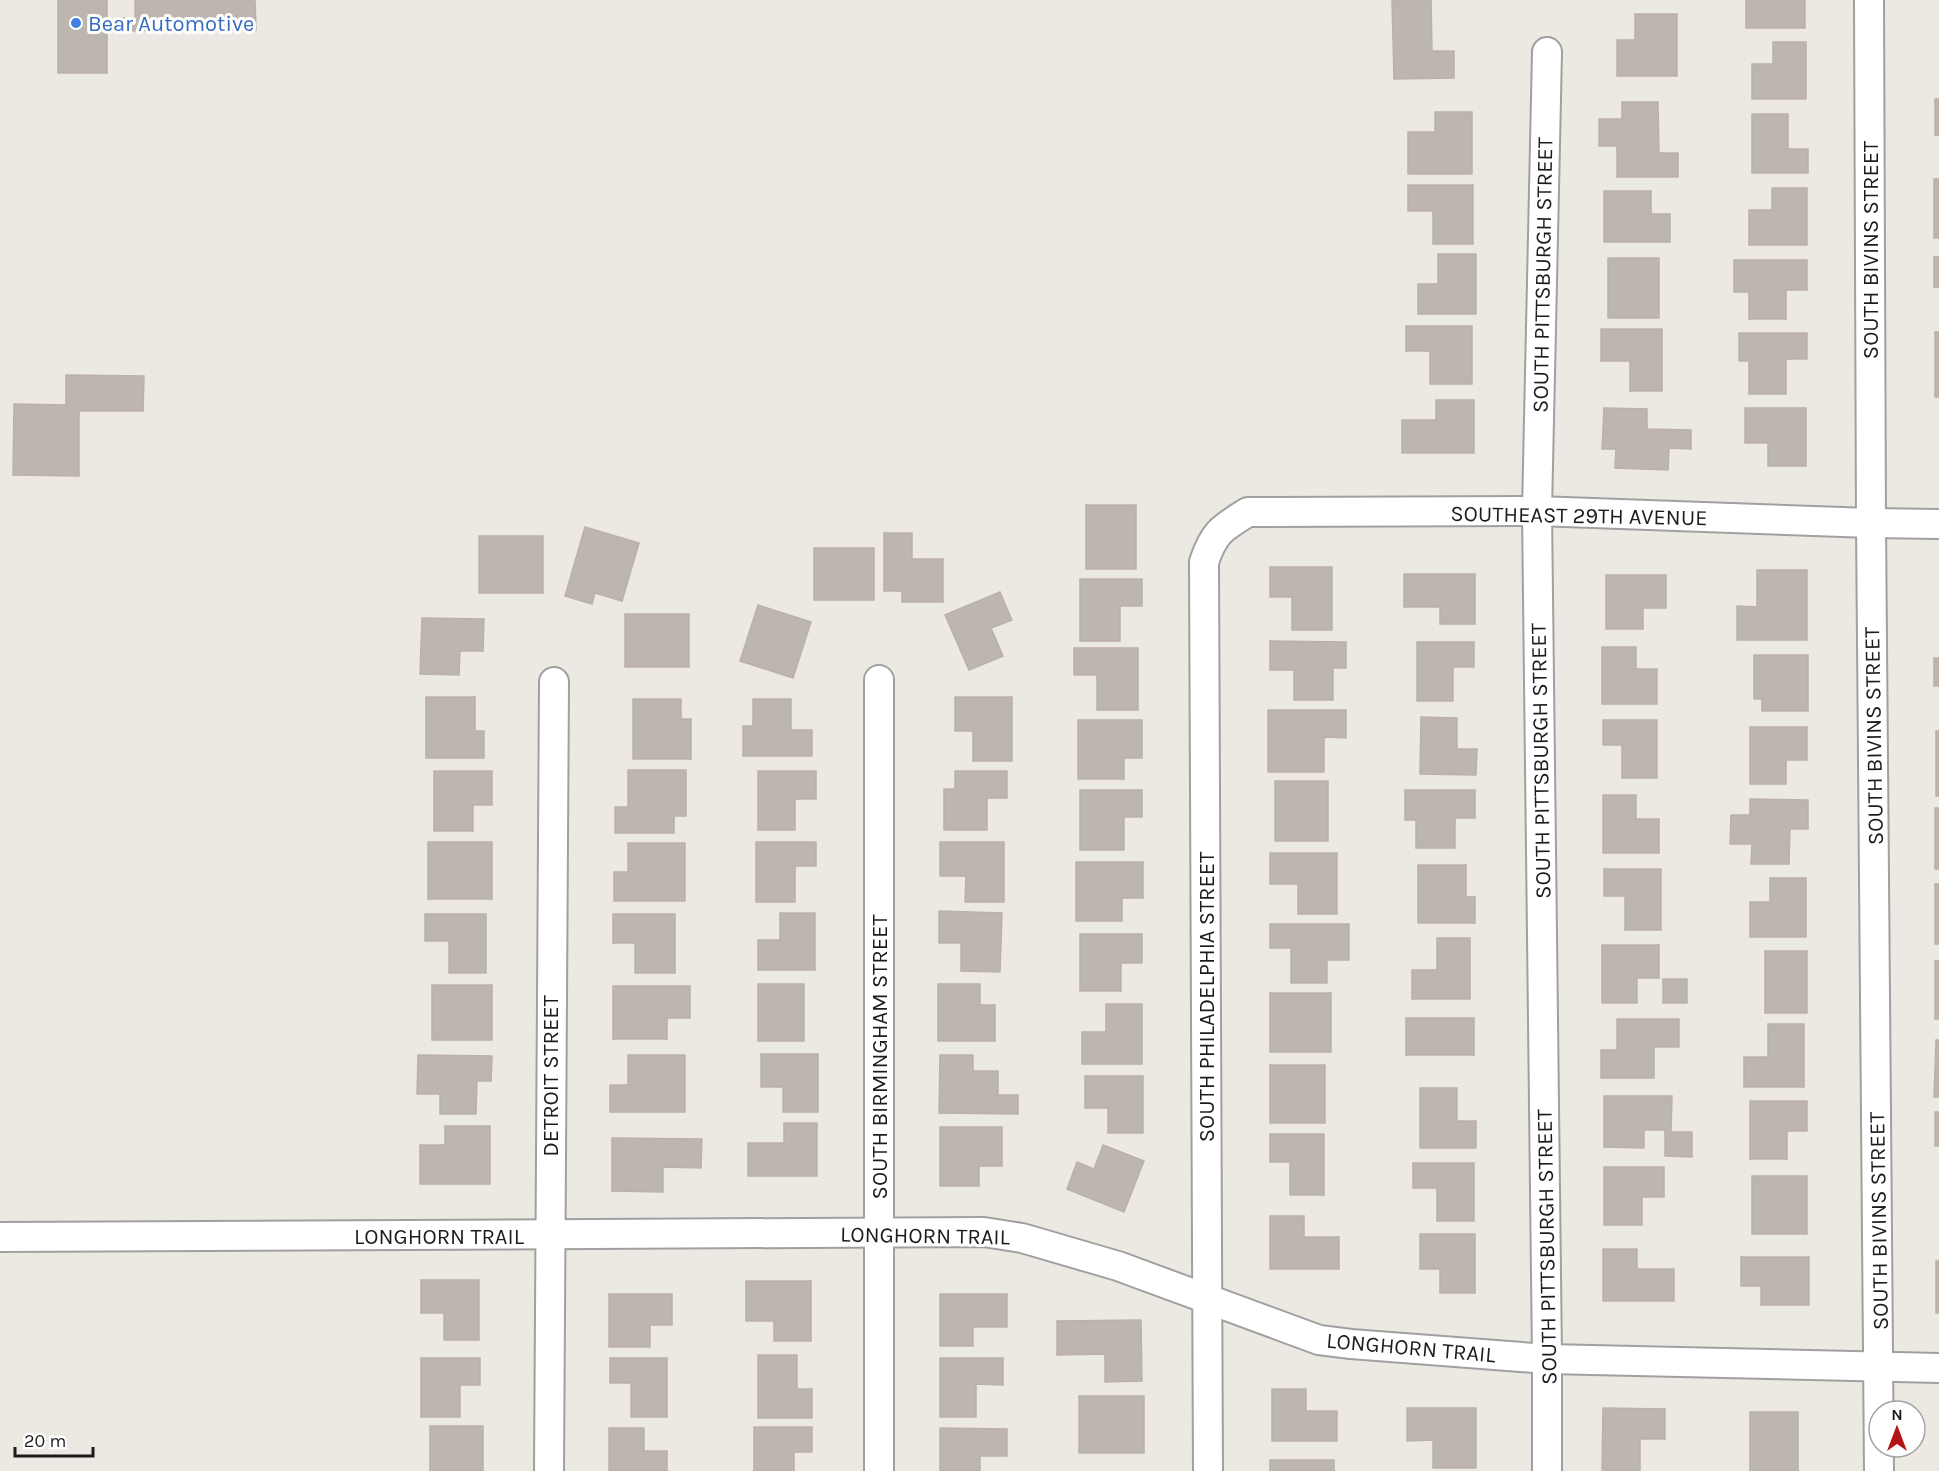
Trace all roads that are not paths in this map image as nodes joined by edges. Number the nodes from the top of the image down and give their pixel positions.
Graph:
1 (1869, 0) edge
2 (1547, 51) dead end
3 (1538, 511) junction
4 (1871, 523) junction
5 (1939, 524) edge
6 (1223, 527) joint
7 (879, 680) dead end
8 (554, 682) dead end
9 (879, 1232) junction
10 (549, 1235) junction
11 (0, 1237) edge
12 (1208, 1300) junction
13 (1547, 1359) junction
14 (1879, 1366) junction
15 (1939, 1368) edge
16 (549, 1471) edge
17 (879, 1471) edge
18 (1208, 1471) edge
19 (1547, 1471) edge
20 (1879, 1471) edge

1 - 4 street, SOUTH BIVINS STREET
2 - 3 street, SOUTH PITTSBURGH STREET
3 - 4 street, SOUTHEAST 29TH AVENUE
3 - 6 street, SOUTHEAST 29TH AVENUE
3 - 13 street, SOUTH PITTSBURGH STREET
4 - 5 street, SOUTHEAST 29TH AVENUE
4 - 14 street, SOUTH BIVINS STREET
6 - 12 street, SOUTH PHILADELPHIA STREET
7 - 9 street, SOUTH BIRMINGHAM STREET
8 - 10 street, DETROIT STREET
9 - 10 street, LONGHORN TRAIL
9 - 12 street, LONGHORN TRAIL
9 - 17 street, SOUTH BIRMINGHAM STREET
10 - 11 street, LONGHORN TRAIL
10 - 16 street, DETROIT STREET
12 - 13 street, LONGHORN TRAIL
12 - 18 street, SOUTH PHILADELPHIA STREET
13 - 14 street, LONGHORN TRAIL
13 - 19 street, SOUTH PITTSBURGH STREET
14 - 15 street, LONGHORN TRAIL
14 - 20 street, SOUTH BIVINS STREET

